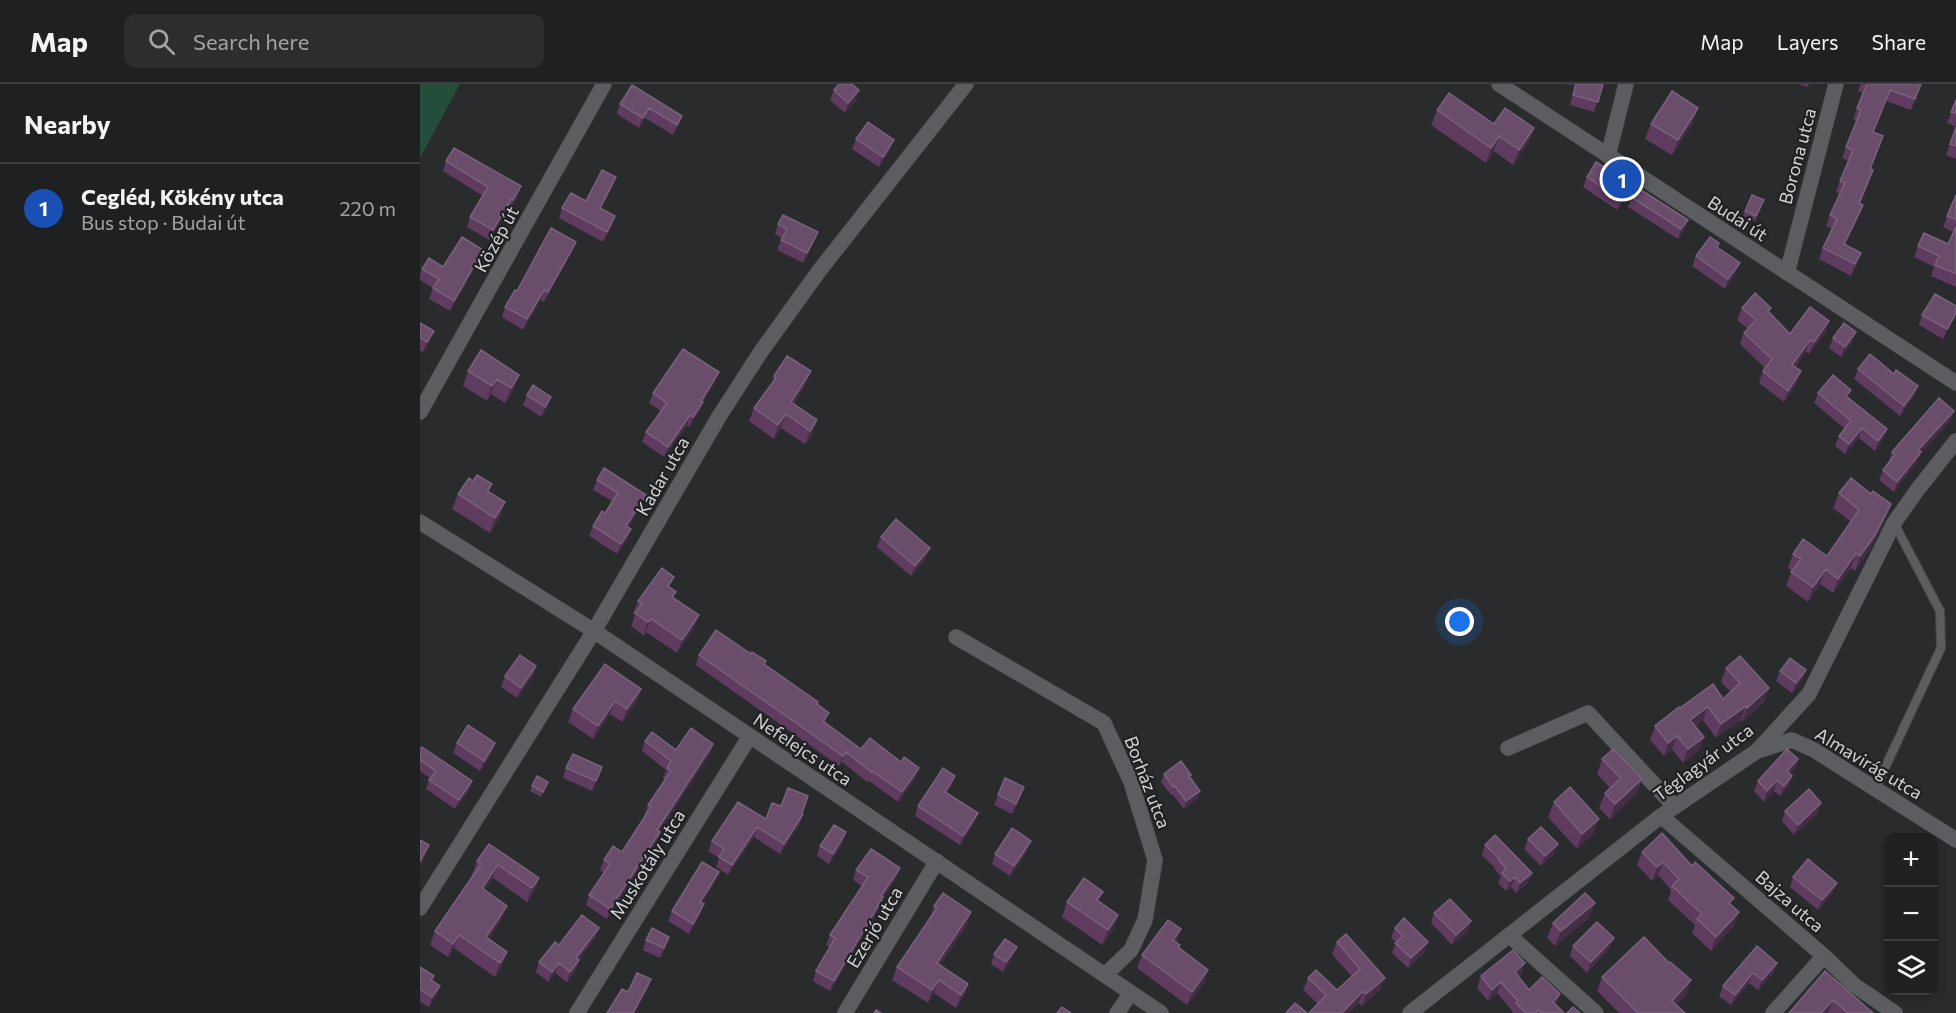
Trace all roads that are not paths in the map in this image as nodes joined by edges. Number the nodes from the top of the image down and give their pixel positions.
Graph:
1 (604, 84) edge
2 (966, 84) edge
3 (1499, 84) edge
4 (1626, 84) edge
5 (1836, 84) edge
6 (1608, 156) junction
7 (1787, 273) junction
8 (1956, 383) edge
9 (420, 412) edge
10 (1956, 441) edge
11 (420, 522) edge
12 (1894, 523) junction
13 (594, 631) junction
14 (956, 637) dead end
15 (750, 736) junction
16 (1508, 748) dead end
17 (1757, 751) junction
18 (1875, 789) junction
19 (1675, 807) junction
20 (1661, 816) junction
21 (1956, 840) edge
22 (937, 861) junction
23 (420, 908) edge
24 (1509, 935) junction
25 (1824, 956) junction
26 (1104, 975) junction
27 (1131, 993) junction
28 (577, 1013) edge
29 (845, 1013) edge
30 (1117, 1013) edge
31 (1161, 1013) edge
32 (1410, 1013) edge
33 (1596, 1013) edge
34 (1773, 1013) edge
35 (1895, 1013) edge

1 - 9 street, Közép út
2 - 13 street, Kadar utca
3 - 6 street, Budai út
4 - 6 street
5 - 7 street, Borona utca
6 - 7 street, Budai út
7 - 8 street, Budai út
10 - 12 street, Téglagyár utca
11 - 13 street, Nefelejcs utca
12 - 17 street, Téglagyár utca
12 - 18 lane
13 - 15 street, Nefelejcs utca
13 - 23 street, Kadar utca
14 - 26 street, Borház utca
15 - 22 street, Nefelejcs utca
15 - 28 street, Muskotály utca
16 - 19 street
17 - 18 street, Almavirág utca
17 - 19 street, Téglagyár utca
18 - 21 street, Almavirág utca
19 - 20 street, Téglagyár utca
20 - 24 street, Téglagyár utca
20 - 25 street, Bajza utca
22 - 26 street, Nefelejcs utca
22 - 29 street, Ezerjó utca
24 - 32 street, Téglagyár utca
24 - 33 street
25 - 34 street
25 - 35 street, Bajza utca
26 - 27 street, Nefelejcs utca
27 - 30 street
27 - 31 street, Nefelejcs utca

